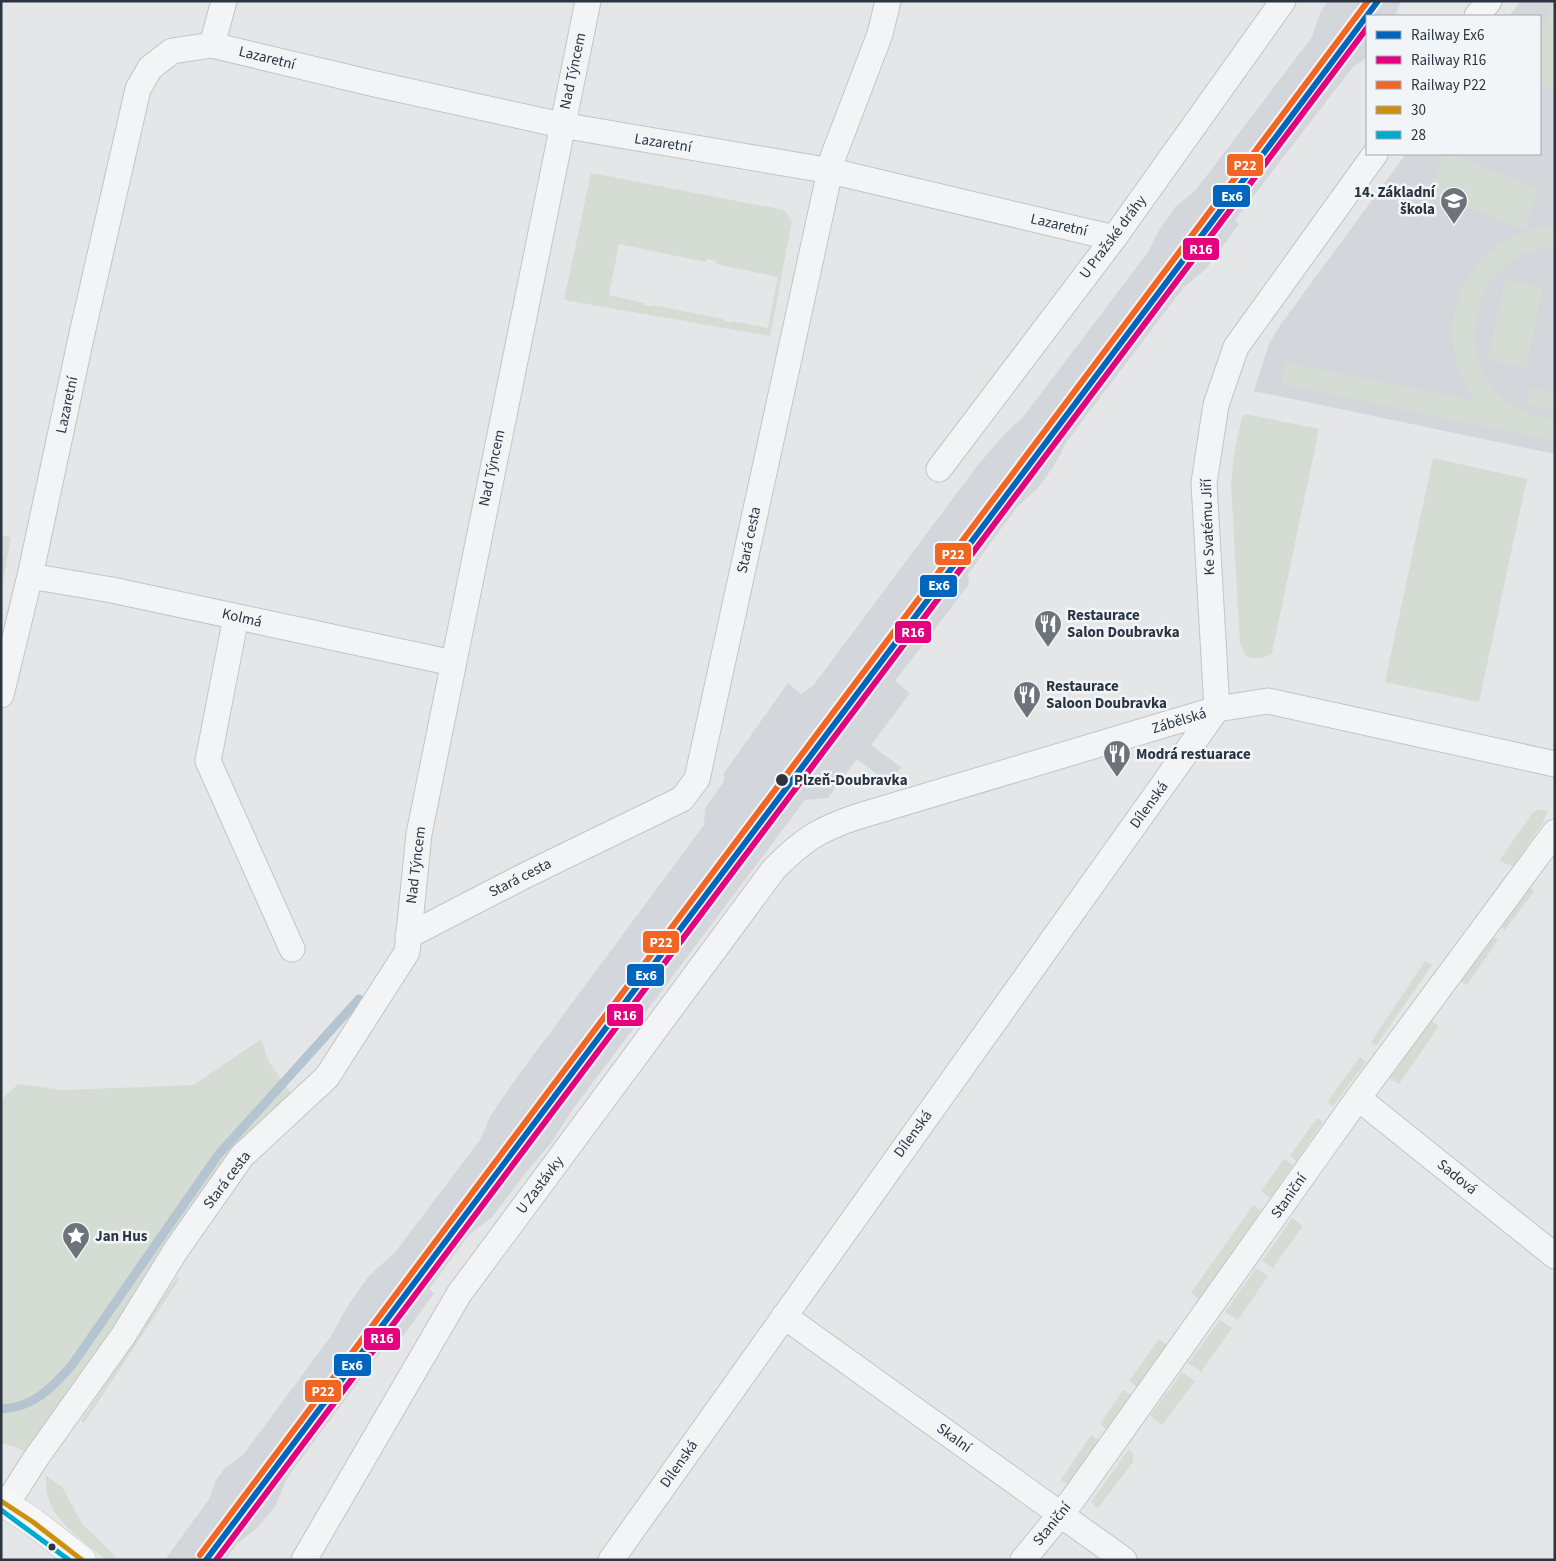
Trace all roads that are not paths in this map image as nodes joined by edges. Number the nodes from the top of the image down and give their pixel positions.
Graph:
1 (224, 1) edge
2 (588, 1) edge
3 (888, 1) edge
4 (1283, 1) edge
5 (1489, 1) edge
6 (1478, 15) edge
7 (212, 45) junction
8 (561, 126) junction
9 (1374, 155) edge
10 (832, 171) junction
11 (1114, 238) junction
12 (939, 470) dead end
13 (30, 576) junction
14 (236, 617) junction
15 (453, 663) junction
16 (1, 695) edge
17 (1217, 709) junction
18 (1555, 764) edge
19 (1555, 832) edge
20 (811, 835) joint
21 (408, 936) junction
22 (292, 949) dead end
23 (1358, 1098) junction
24 (1555, 1256) edge
25 (784, 1316) junction
26 (4, 1503) edge
27 (1060, 1515) junction
28 (82, 1560) edge
29 (304, 1560) edge
30 (611, 1560) edge
31 (1023, 1560) edge
32 (1124, 1560) edge

1 - 7 street
2 - 8 street, Nad Týncem
3 - 10 street, Stará cesta
4 - 11 street, U Pražské dráhy
5 - 6 street
7 - 8 street, Lazaretní
7 - 13 street, Lazaretní
8 - 10 street, Lazaretní
8 - 15 street, Nad Týncem
9 - 17 street, Ke Svatému Jiří
10 - 11 street, Lazaretní
10 - 21 street, Stará cesta
11 - 12 street, U Pražské dráhy
13 - 14 street, Kolmá
13 - 16 street, Lazaretní
14 - 15 street, Kolmá
14 - 22 street
15 - 21 street, Nad Týncem
17 - 18 street, Zábělská
17 - 20 street, Zábělská
17 - 25 street, Dílenská
19 - 23 street, Staniční
20 - 29 street, U Zastávky
21 - 26 street, Stará cesta
23 - 24 street, Sadová
23 - 27 street, Staniční
25 - 27 street, Skalní
25 - 30 street, Dílenská
26 - 28 main road
27 - 31 street, Staniční
27 - 32 street, Skalní

